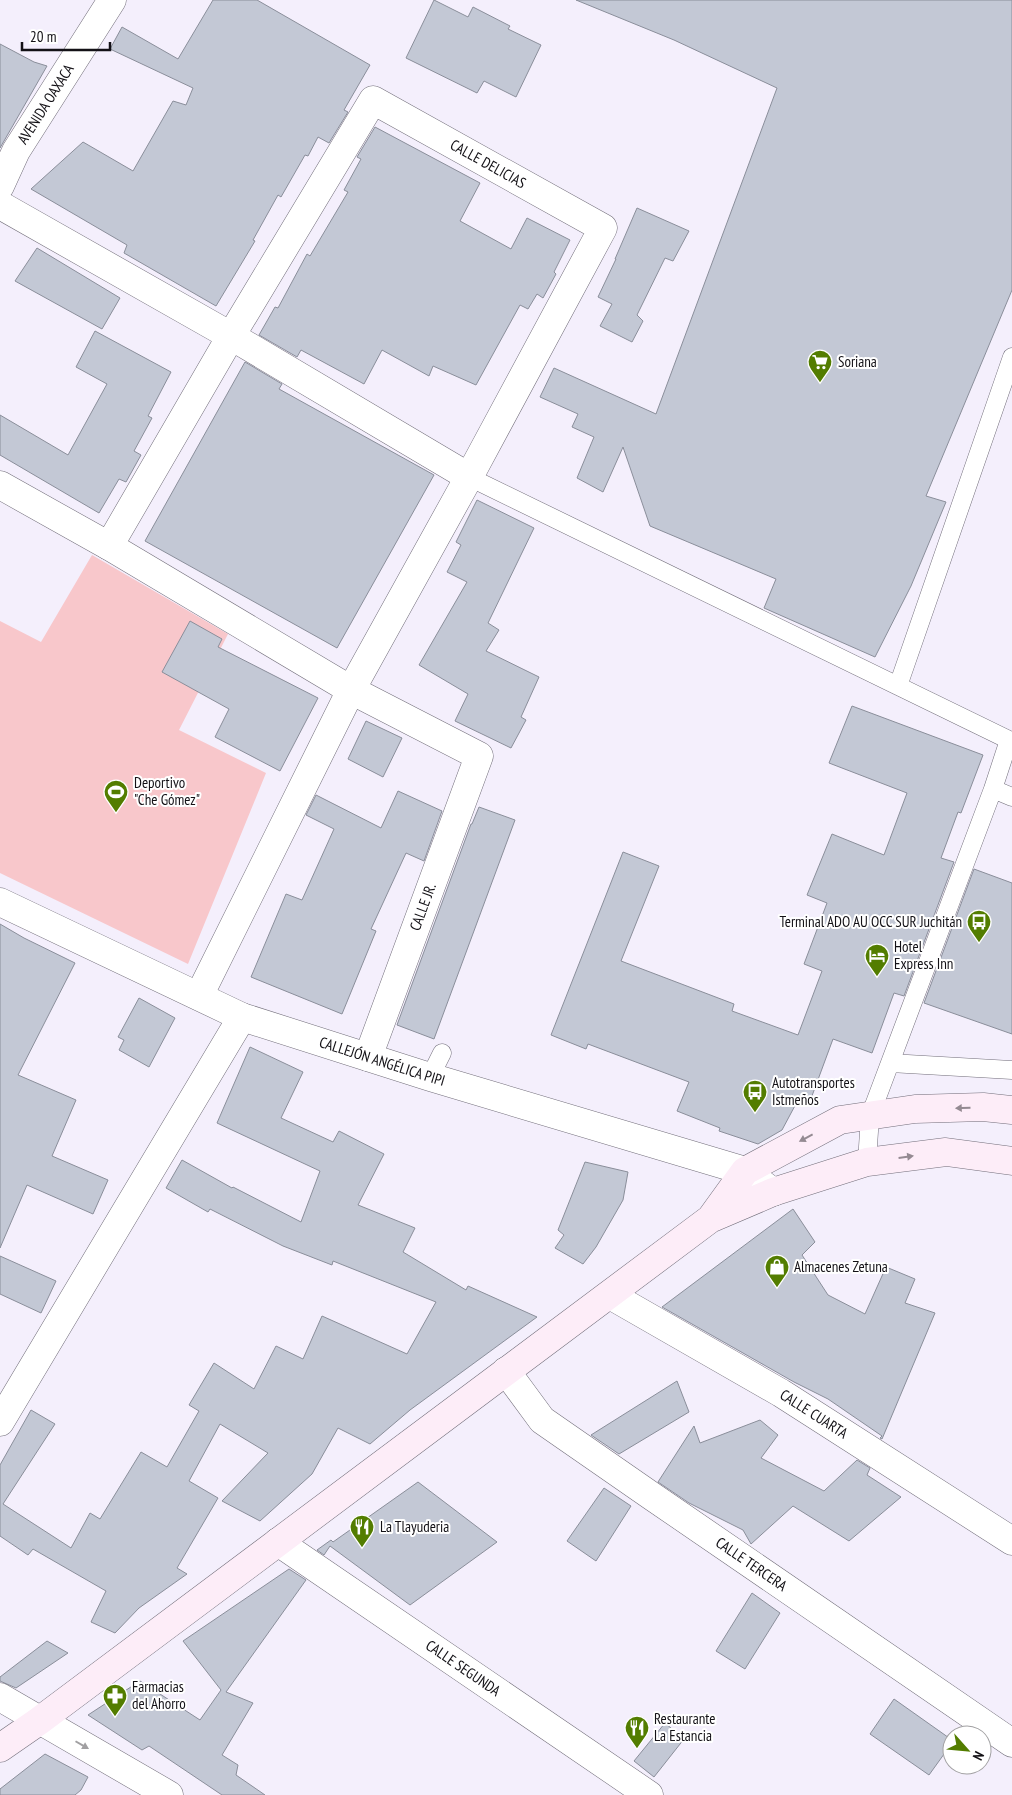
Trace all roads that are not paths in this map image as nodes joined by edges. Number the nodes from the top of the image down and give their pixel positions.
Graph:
1 (112, 0) edge
2 (8, 148) edge
3 (0, 186) edge
4 (0, 205) edge
5 (231, 336) junction
6 (1012, 357) edge
7 (469, 477) junction
8 (0, 485) edge
9 (108, 546) junction
10 (898, 686) junction
11 (351, 690) junction
12 (993, 789) junction
13 (1012, 797) edge
14 (0, 902) edge
15 (199, 996) junction
16 (242, 1017) junction
17 (368, 1057) junction
18 (890, 1063) junction
19 (1012, 1070) edge
20 (1012, 1110) edge
21 (870, 1116) junction
22 (1012, 1160) edge
23 (867, 1162) junction
24 (745, 1171) junction
25 (772, 1192) junction
26 (710, 1219) junction
27 (610, 1295) junction
28 (506, 1371) junction
29 (0, 1422) edge
30 (1012, 1541) edge
31 (278, 1542) junction
32 (0, 1697) edge
33 (39, 1721) junction
34 (1012, 1743) edge
35 (0, 1748) edge
36 (169, 1795) edge
37 (649, 1795) edge

1 - 2 street, AVENIDA OAXACA
2 - 3 street, AVENIDA OAXACA
4 - 5 street
5 - 7 street
5 - 7 street, CALLE DELICIAS
5 - 9 street
6 - 10 lane
7 - 10 lane
7 - 11 street
8 - 9 street
9 - 11 street
10 - 12 lane
11 - 15 street
11 - 17 street, CALLE JR.
12 - 13 lane
12 - 18 lane
14 - 15 street, CALLEJÓN ANGÉLICA PIPI
15 - 16 street, CALLEJÓN ANGÉLICA PIPI
16 - 17 street, CALLEJÓN ANGÉLICA PIPI
16 - 29 street
17 - 24 street, CALLEJÓN ANGÉLICA PIPI
18 - 19 lane
18 - 21 lane
20 -> 21 street
21 - 23 lane
21 -> 24 street
23 -> 22 street
23 - 25 street
24 - 25 street, CALLEJÓN ANGÉLICA PIPI
24 - 26 street
25 - 26 street
26 - 27 street
27 - 28 street
27 - 30 street, CALLE CUARTA
28 - 31 street
28 - 34 street, CALLE TERCERA
31 - 33 street
31 - 37 street, CALLE SEGUNDA
32 - 33 street
33 - 35 street
33 -> 36 street

